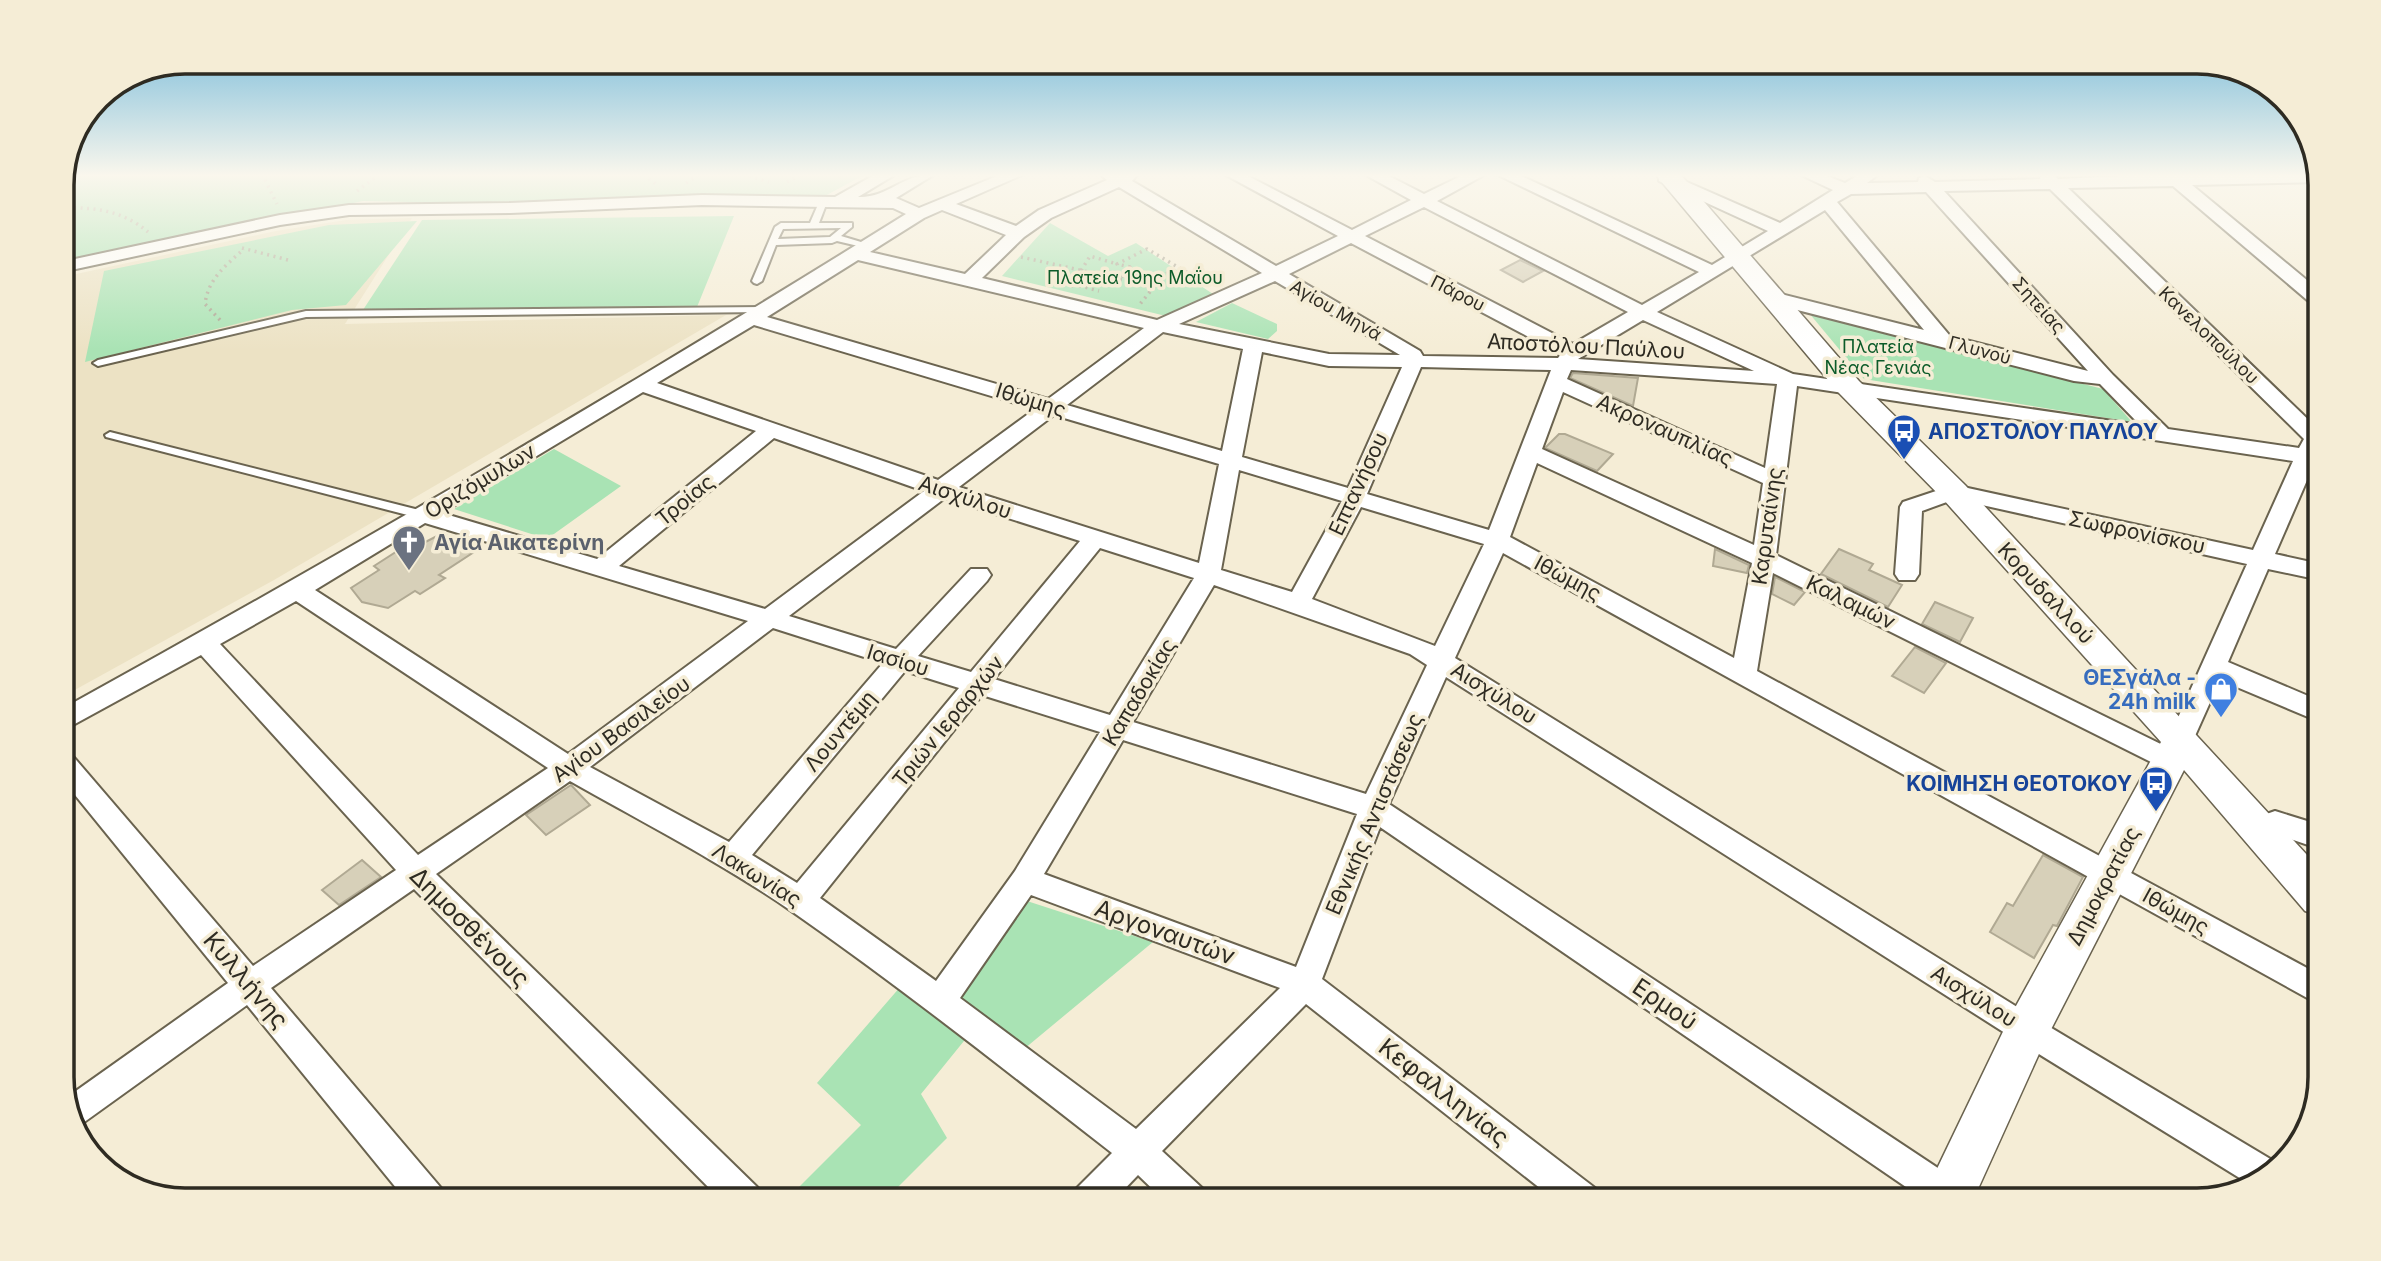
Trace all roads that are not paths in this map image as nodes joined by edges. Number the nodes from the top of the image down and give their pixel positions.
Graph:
1 (221, 233) edge
2 (777, 233) edge
3 (842, 233) edge
4 (889, 233) edge
5 (1018, 233) edge
6 (1209, 233) edge
7 (1341, 233) edge
8 (1358, 233) edge
9 (1489, 233) edge
10 (1630, 233) edge
11 (1716, 233) edge
12 (1776, 233) edge
13 (1854, 233) edge
14 (1974, 233) edge
15 (2102, 233) edge
16 (2239, 233) edge
17 (1349, 237) junction
18 (837, 238) junction
19 (774, 242) junction
20 (862, 251) junction
21 (1738, 257) junction
22 (74, 264) edge
23 (1711, 271) junction
24 (1275, 275) junction
25 (757, 281) dead end
26 (968, 282) junction
27 (2307, 290) edge
28 (1773, 298) junction
29 (1642, 312) junction
30 (759, 314) junction
31 (1158, 326) junction
32 (1944, 341) junction
33 (1253, 347) junction
34 (1414, 362) junction
35 (98, 363) dead end
36 (1564, 366) junction
37 (1788, 379) junction
38 (2106, 379) junction
39 (641, 384) junction
40 (1849, 387) junction
41 (1054, 406) junction
42 (771, 430) junction
43 (2161, 434) junction
44 (110, 435) dead end
45 (2307, 436) edge
46 (2307, 443) edge
47 (1528, 451) junction
48 (2307, 460) edge
49 (1229, 461) junction
50 (1774, 480) junction
51 (940, 489) junction
52 (1954, 492) junction
53 (1355, 497) junction
54 (423, 515) junction
55 (1095, 538) junction
56 (1497, 540) junction
57 (1764, 559) junction
58 (2261, 559) junction
59 (600, 569) junction
60 (2307, 569) edge
61 (1907, 574) dead end
62 (979, 575) dead end
63 (1208, 575) junction
64 (298, 590) junction
65 (1298, 603) junction
66 (771, 619) junction
67 (205, 643) junction
68 (1440, 660) junction
69 (899, 661) junction
70 (2214, 667) junction
71 (1744, 673) junction
72 (979, 684) junction
73 (2308, 707) edge
74 (74, 714) edge
75 (1118, 729) junction
76 (2176, 750) junction
77 (569, 768) junction
78 (74, 775) edge
79 (1373, 808) junction
80 (2257, 830) junction
81 (2308, 833) edge
82 (733, 858) junction
83 (415, 872) junction
84 (2110, 874) junction
85 (1025, 880) junction
86 (2308, 885) edge
87 (800, 901) junction
88 (1306, 984) junction
89 (2308, 984) edge
90 (250, 985) junction
91 (940, 1002) junction
92 (2027, 1030) junction
93 (78, 1109) edge
94 (1136, 1150) junction
95 (2257, 1169) edge
96 (419, 1188) edge
97 (734, 1188) edge
98 (1100, 1188) edge
99 (1177, 1188) edge
100 (1568, 1188) edge
101 (1936, 1188) edge
102 (1956, 1188) edge

1 - 22 street
2 - 19 lane
3 - 18 lane
4 - 20 street, Οριζόμυλων
5 - 26 street
6 - 24 street, Αγίου Μηνά
7 - 17 street, Πάρου
8 - 17 street, Αγίου Βασιλείου
9 - 29 street
10 - 23 street
11 - 21 street, Κορυδαλλού
12 - 21 street
13 - 32 street
14 - 38 street, Σητείας
15 - 45 street, Κανελοπούλου
16 - 27 street
17 - 24 street, Αγίου Βασιλείου
17 - 36 street, Πάρου
18 - 19 lane
18 - 20 lane
19 - 25 lane
20 - 26 street, Αποστόλου Παύλου
20 - 30 street, Οριζόμυλων
21 - 23 street
21 - 28 street, Κορυδαλλού
23 - 29 street
24 - 31 street, Αγίου Βασιλείου
24 - 34 street, Αγίου Μηνά
26 - 31 street, Αποστόλου Παύλου
28 - 32 street, Γλυνού
28 - 40 street, Κορυδαλλού
29 - 36 street
29 - 37 street
30 - 35 lane
30 - 39 street, Οριζόμυλων
30 - 41 street, Ιθώμης
31 - 33 street, Αποστόλου Παύλου
31 - 41 street, Αγίου Βασιλείου
32 - 38 street, Γλυνού
33 - 34 street, Αποστόλου Παύλου
33 - 49 street, Καπαδοκίας
34 - 36 street, Αποστόλου Παύλου
34 - 53 street, Επτανήσου
36 - 37 street, Αποστόλου Παύλου
36 - 47 street, Εθνικής Αντιστάσεως
36 - 50 street, Ακροναυπλίας
37 - 40 street, Αποστόλου Παύλου
37 - 50 street, Καρυταίνης
38 - 43 street, Σητείας
39 - 42 street, Αισχύλου
39 - 54 street, Οριζόμυλων
40 - 43 street, Αποστόλου Παύλου
40 - 52 street, Κορυδαλλού
41 - 49 street, Ιθώμης
41 - 51 street, Αγίου Βασιλείου
42 - 51 street, Αισχύλου
42 - 59 street, Τροίας
43 - 46 street, Αποστόλου Παύλου
44 - 54 lane
47 - 56 street, Εθνικής Αντιστάσεως
47 - 57 street, Καλαμών
48 - 58 street, Δημοκρατίας
49 - 53 street, Ιθώμης
49 - 63 street, Καπαδοκίας
50 - 57 street, Καρυταίνης
51 - 55 street, Αισχύλου
51 - 66 street, Αγίου Βασιλείου
52 - 58 street, Σωφρονίσκου
52 - 61 street
52 - 76 street, Κορυδαλλού
53 - 56 street, Ιθώμης
53 - 65 street, Επτανήσου
54 - 59 street, Ιασίου
54 - 64 street, Οριζόμυλων
55 - 63 street, Αισχύλου
55 - 72 street, Τριών Ιεραρχών
56 - 68 street, Εθνικής Αντιστάσεως
56 - 71 street, Ιθώμης
57 - 71 street, Καρυταίνης
57 - 76 street, Καλαμών
58 - 60 street, Σωφρονίσκου
58 - 70 street, Δημοκρατίας
59 - 66 street, Ιασίου
62 - 69 street, Λουντέμη
63 - 65 street, Αισχύλου
63 - 75 street, Καπαδοκίας
64 - 67 street, Οριζόμυλων
64 - 77 street, Λακωνίας
65 - 68 street, Αισχύλου
66 - 69 street, Ιασίου
66 - 77 street, Αγίου Βασιλείου
67 - 74 street, Οριζόμυλων
67 - 83 street, Δημοσθένους
68 - 79 street, Εθνικής Αντιστάσεως
68 - 92 street, Αισχύλου
69 - 72 street, Ιασίου
69 - 82 street, Λουντέμη
70 - 73 street
70 - 76 street, Δημοκρατίας
71 - 84 street, Ιθώμης
72 - 75 street, Ιασίου
72 - 87 street, Τριών Ιεραρχών
75 - 79 street, Ιασίου
75 - 85 street, Καπαδοκίας
76 - 80 street, Κορυδαλλού
76 - 84 street, Δημοκρατίας
77 - 82 street, Λακωνίας
77 - 83 street, Αγίου Βασιλείου
78 - 90 street, Κυλλήνης
79 - 88 street, Εθνικής Αντιστάσεως
79 - 101 street, Ερμού
80 - 81 street
80 - 86 street, Κορυδαλλού
82 - 87 street, Λακωνίας
83 - 90 street, Αγίου Βασιλείου
83 - 97 street, Δημοσθένους
84 - 89 street, Ιθώμης
84 - 92 street, Δημοκρατίας
85 - 88 street, Αργοναυτών
85 - 91 street, Καπαδοκίας
87 - 91 street, Λακωνίας
88 - 94 street, Εθνικής Αντιστάσεως
88 - 100 street, Κεφαλληνίας
90 - 93 street, Αγίου Βασιλείου
90 - 96 street, Κυλλήνης
91 - 94 street, Λακωνίας
92 - 95 street, Αισχύλου
92 - 102 street, Δημοκρατίας
94 - 98 street, Εθνικής Αντιστάσεως
94 - 99 street, Λακωνίας

